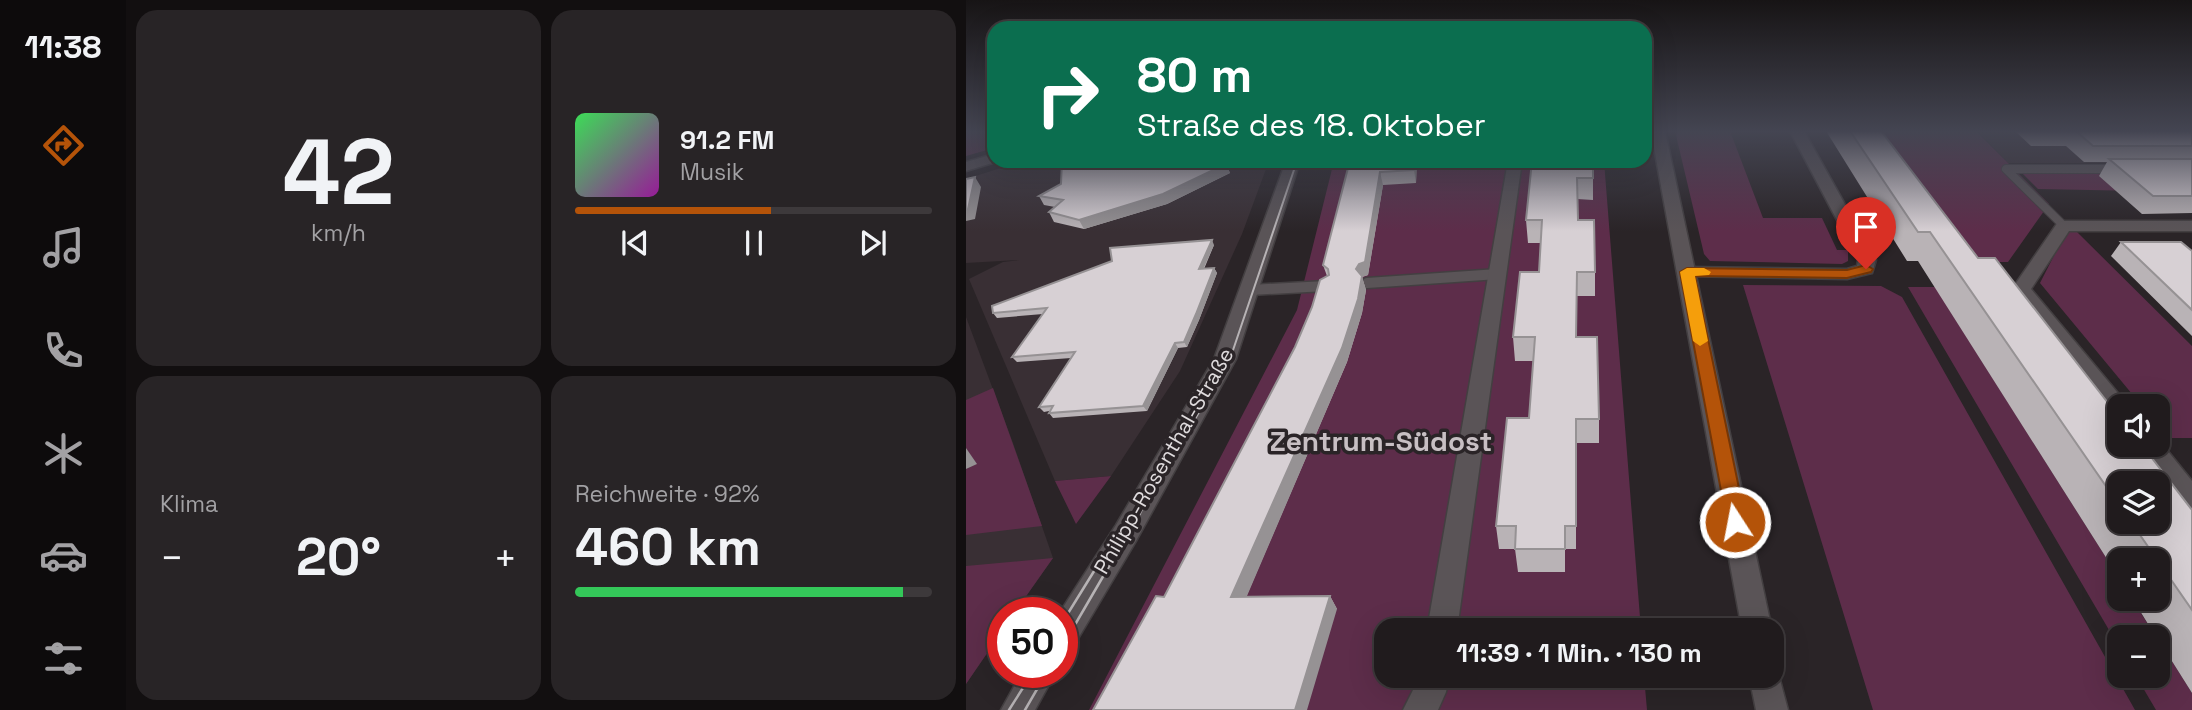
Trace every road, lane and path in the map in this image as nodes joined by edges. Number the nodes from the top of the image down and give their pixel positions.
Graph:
1 (1665, 164) edge
2 (1815, 164) edge
3 (1291, 168) edge
4 (1514, 168) edge
5 (2126, 169) edge
6 (2064, 226) junction
7 (2192, 226) edge
8 (1687, 272) junction
9 (1498, 274) junction
10 (1367, 283) dead end
11 (1326, 286) edge
12 (1250, 290) junction
13 (2107, 395) edge
14 (2158, 457) edge
15 (2192, 500) edge
16 (1078, 610) edge
17 (1444, 618) edge
18 (1754, 618) edge
19 (1030, 688) edge
20 (1431, 688) edge
21 (1767, 688) edge
22 (1017, 710) edge
23 (1419, 710) edge
24 (1772, 710) edge

1 - 8 street
2 - 8 street
3 - 12 street, Philipp-Rosenthal-Straße
4 - 9 street
5 - 6 lane
6 - 7 street
6 - 13 street
8 - 18 street
9 - 10 lane
9 - 17 street
11 - 12 lane
12 - 16 street, Philipp-Rosenthal-Straße
14 - 15 street
19 - 22 street
20 - 23 street
21 - 24 street

